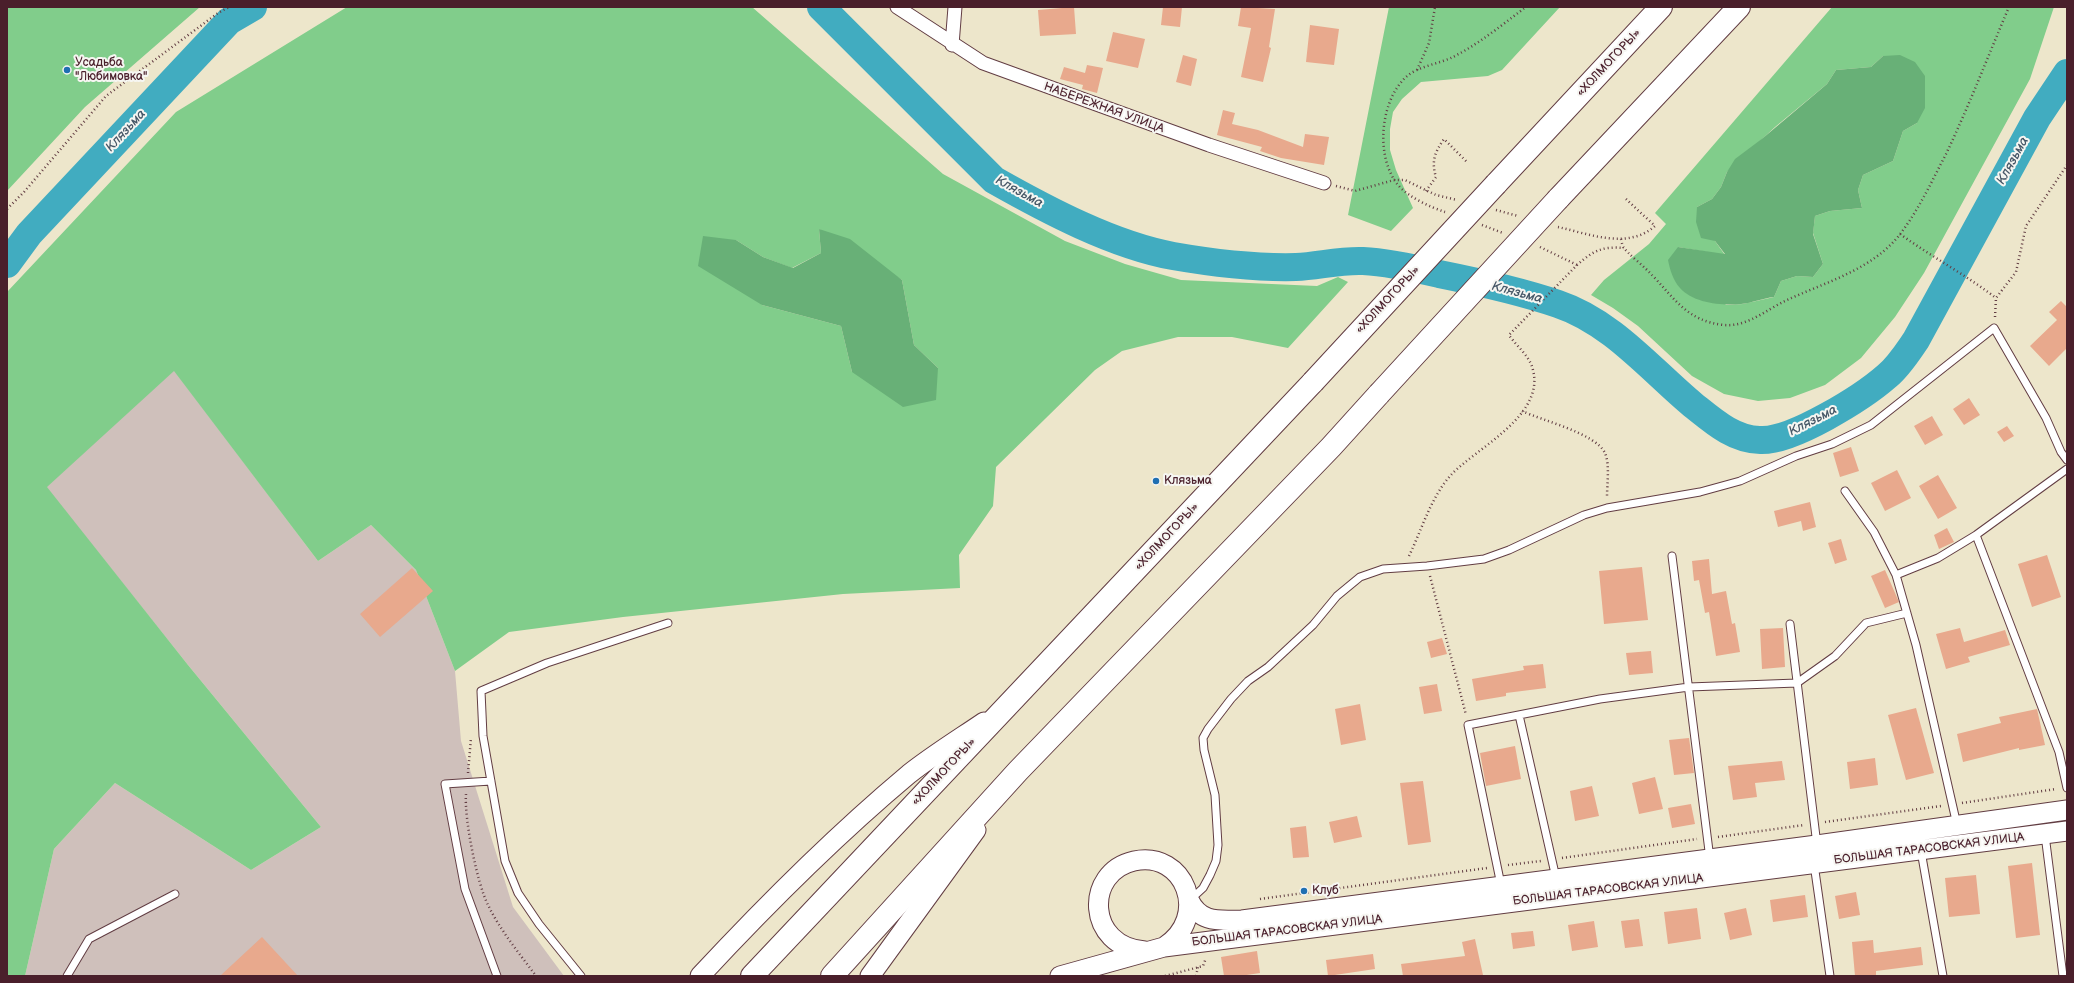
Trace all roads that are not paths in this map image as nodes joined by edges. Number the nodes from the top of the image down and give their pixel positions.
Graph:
1 (897, 7) edge
2 (955, 7) edge
3 (1661, 7) edge
4 (1739, 7) edge
5 (952, 44) junction
6 (1324, 182) road end
7 (2067, 460) edge
8 (2067, 469) edge
9 (1845, 491) dead end
10 (1976, 535) junction
11 (1672, 556) dead end
12 (1896, 575) junction
13 (1907, 612) junction
14 (668, 623) dead end
15 (1790, 624) dead end
16 (1797, 682) junction
17 (1689, 687) junction
18 (1006, 706) junction
19 (1519, 715) junction
20 (1018, 771) junction
21 (491, 781) junction
22 (2067, 788) edge
23 (2067, 810) edge
24 (1957, 825) junction
25 (2067, 831) edge
26 (2045, 834) junction
27 (1817, 845) junction
28 (1921, 851) junction
29 (1710, 859) junction
30 (1814, 864) junction
31 (1556, 878) junction
32 (1501, 885) junction
33 (175, 894) dead end
34 (1189, 900) junction
35 (1157, 949) junction
36 (67, 976) edge
37 (496, 976) edge
38 (581, 976) edge
39 (700, 976) edge
40 (752, 976) edge
41 (832, 976) edge
42 (870, 976) edge
43 (1060, 976) edge
44 (1830, 976) edge
45 (1943, 976) edge
46 (2063, 976) edge

1 - 5 street, НАБЕРЕЖНАЯ УЛИЦА
2 - 5 street
3 - 18 highway, «ХОЛМОГОРЫ», bridge
4 - 20 highway, bridge
5 - 6 street, НАБЕРЕЖНАЯ УЛИЦА
7 - 34 lane
8 - 10 lane
9 - 12 lane
10 - 12 lane
10 - 22 lane
11 - 17 lane
12 - 13 lane
13 - 16 lane
13 - 24 lane
14 - 21 lane
15 - 16 lane
16 - 17 lane
16 - 27 lane
17 - 19 lane
17 - 29 lane
18 - 39 street
18 - 40 highway, «ХОЛМОГОРЫ»
19 - 31 lane
19 - 32 lane
20 - 41 highway
20 - 42 street
21 - 37 lane
21 - 38 lane
23 - 24 street, БОЛЬШАЯ ТАРАСОВСКАЯ УЛИЦА
24 - 27 street, БОЛЬШАЯ ТАРАСОВСКАЯ УЛИЦА
25 - 26 street, БОЛЬШАЯ ТАРАСОВСКАЯ УЛИЦА
26 - 28 street, БОЛЬШАЯ ТАРАСОВСКАЯ УЛИЦА
26 - 46 lane
27 - 29 street, БОЛЬШАЯ ТАРАСОВСКАЯ УЛИЦА
28 - 30 street, БОЛЬШАЯ ТАРАСОВСКАЯ УЛИЦА
28 - 45 lane
29 - 31 street, БОЛЬШАЯ ТАРАСОВСКАЯ УЛИЦА
30 - 35 street, БОЛЬШАЯ ТАРАСОВСКАЯ УЛИЦА
30 - 44 lane
31 - 32 street, БОЛЬШАЯ ТАРАСОВСКАЯ УЛИЦА
32 - 34 street, БОЛЬШАЯ ТАРАСОВСКАЯ УЛИЦА
33 - 36 lane
34 - 35 street
34 - 35 street
35 - 43 street

